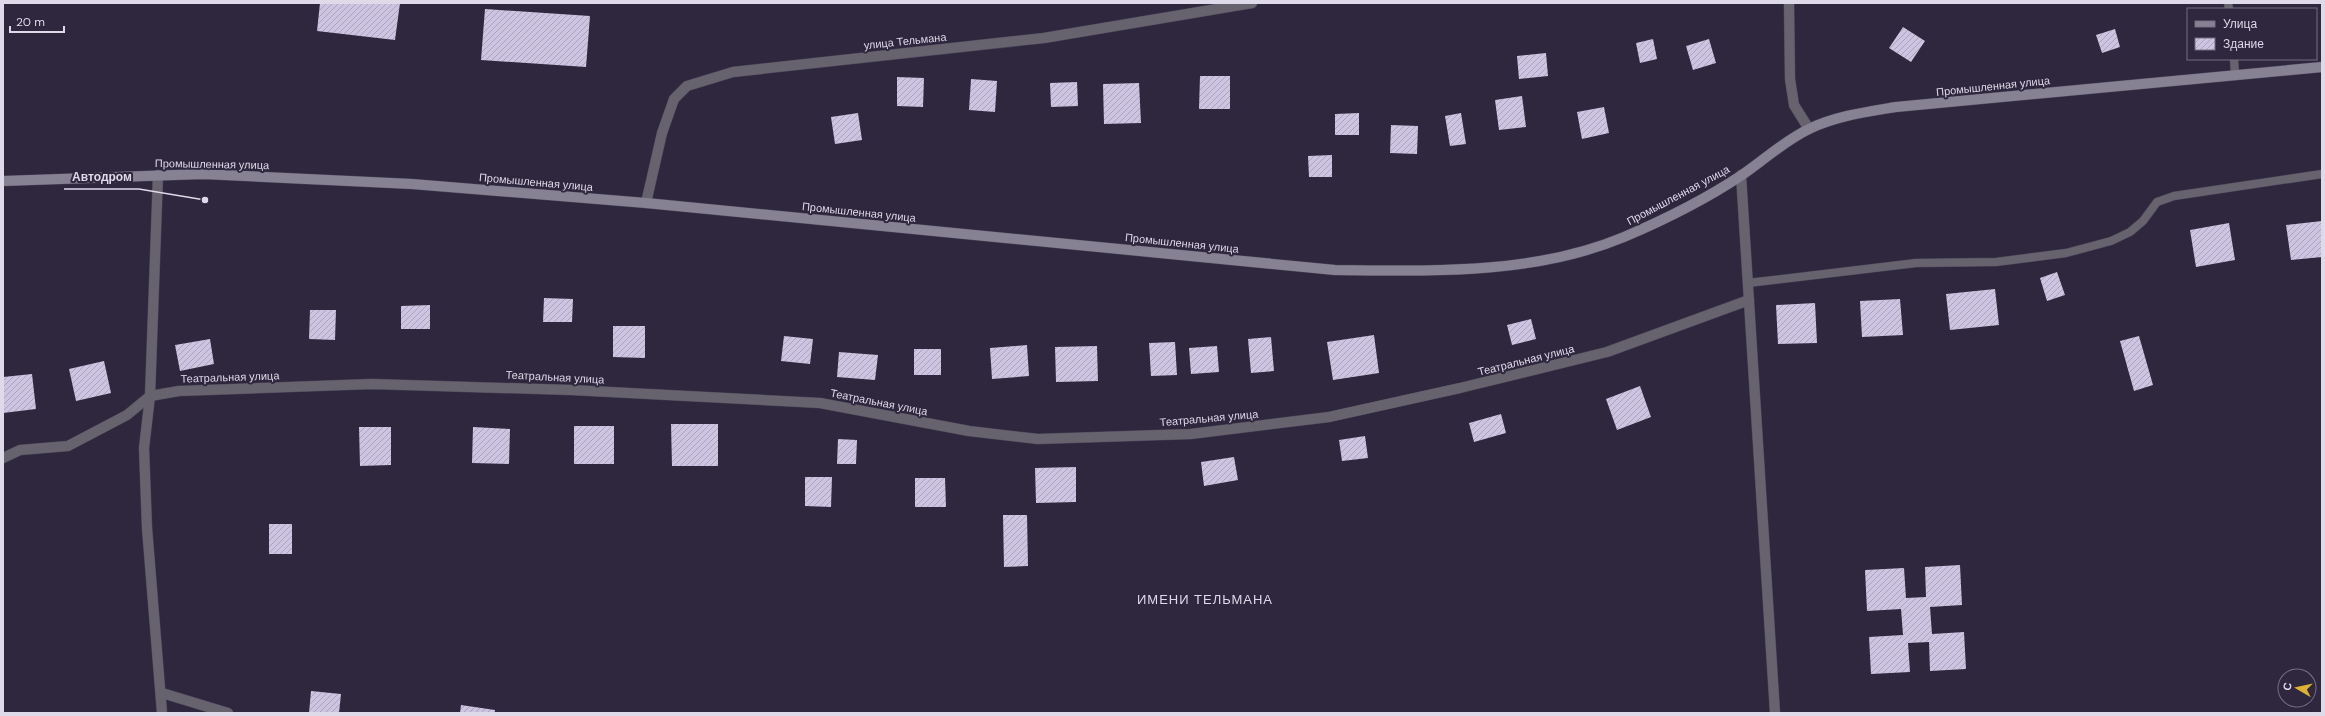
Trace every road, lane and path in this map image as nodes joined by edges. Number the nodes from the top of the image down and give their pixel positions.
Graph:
1 (1252, 3) edge
2 (1789, 3) edge
3 (2234, 60) edge
4 (2322, 67) edge
5 (2235, 74) junction
6 (1809, 129) junction
7 (2322, 174) edge
8 (158, 175) junction
9 (1741, 175) junction
10 (3, 181) edge
11 (646, 203) junction
12 (1748, 283) junction
13 (1749, 300) junction
14 (150, 396) junction
15 (3, 458) edge
16 (162, 692) junction
17 (162, 713) edge
18 (228, 713) edge
19 (1775, 713) edge

1 - 11 street, улица Тельмана
2 - 6 street
3 - 5 lane
4 - 5 street, Промышленная улица
5 - 6 street, Промышленная улица
6 - 9 street, Промышленная улица
7 - 12 lane
8 - 10 street, Промышленная улица
8 - 11 street, Промышленная улица
8 - 14 street
9 - 11 street, Промышленная улица
9 - 12 street
12 - 13 street
13 - 14 street, Театральная улица
13 - 19 street
14 - 15 street, Театральная улица
14 - 16 street
16 - 17 street
16 - 18 street

